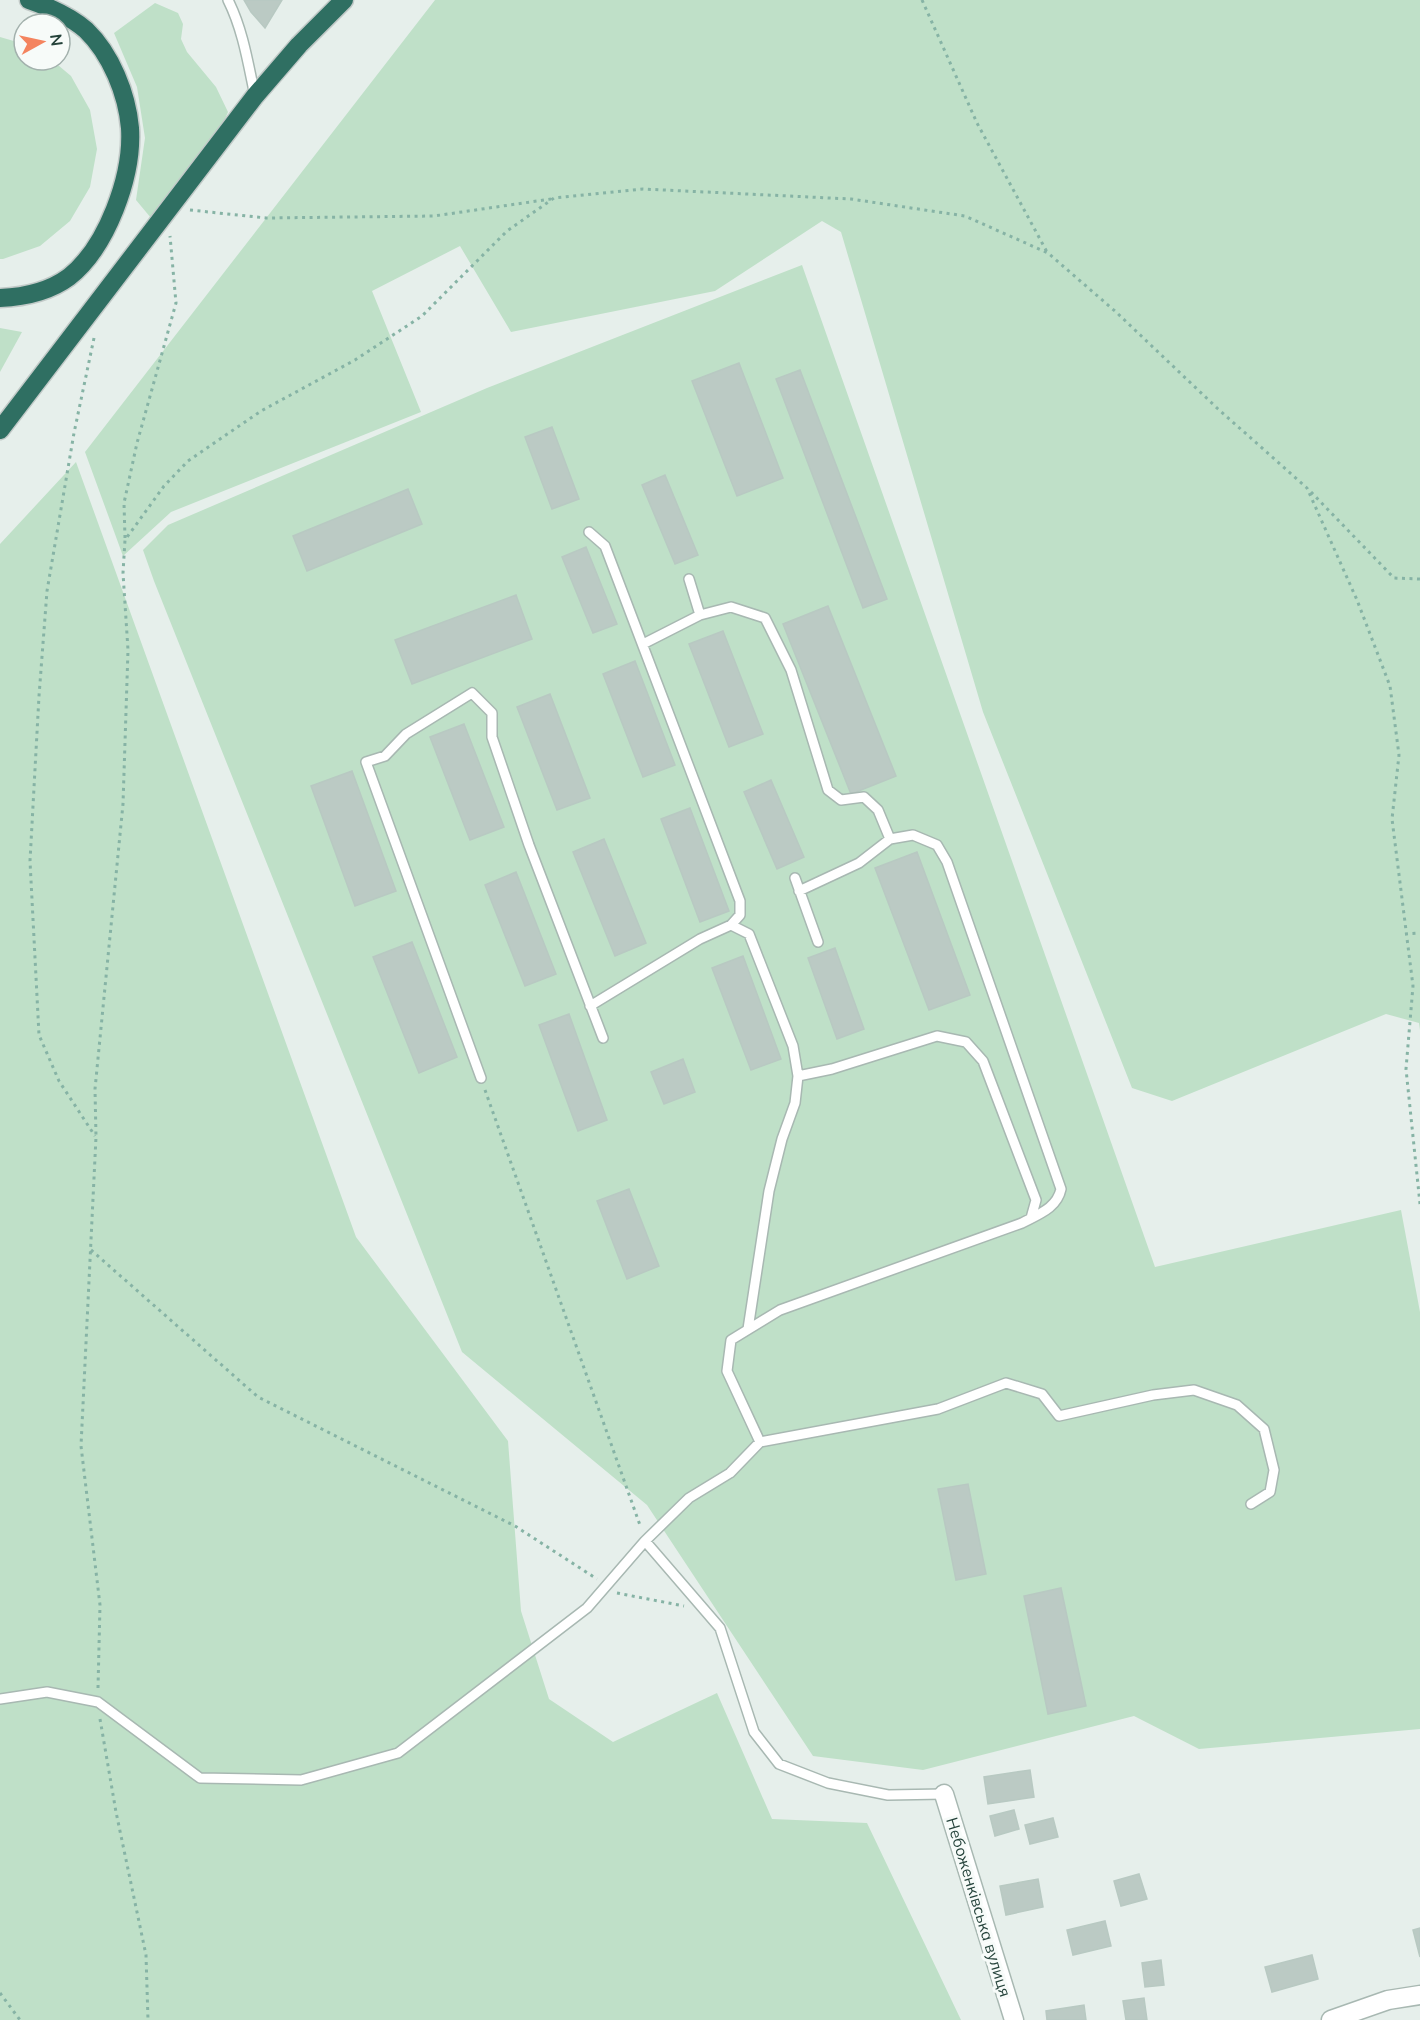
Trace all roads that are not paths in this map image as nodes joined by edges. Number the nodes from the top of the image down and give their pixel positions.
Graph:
1 (30, 0) edge
2 (228, 0) edge
3 (344, 0) edge
4 (255, 96) junction
5 (0, 298) edge
6 (0, 430) edge
7 (588, 532) dead end
8 (688, 579) dead end
9 (700, 615) junction
10 (643, 644) junction
11 (890, 839) junction
12 (795, 878) dead end
13 (799, 891) junction
14 (731, 925) junction
15 (818, 942) dead end
16 (590, 1006) junction
17 (603, 1038) dead end
18 (798, 1076) junction
19 (481, 1078) dead end
20 (1031, 1218) junction
21 (748, 1329) junction
22 (760, 1442) junction
23 (1251, 1504) dead end
24 (645, 1541) junction
25 (0, 1699) edge
26 (944, 1794) joint
27 (1420, 1995) edge
28 (1014, 2020) edge
29 (1331, 2020) edge

1 - 5 highway
2 - 4 lane
3 - 4 highway
4 - 6 highway
7 - 10 lane
8 - 9 lane
9 - 10 lane
9 - 11 lane
10 - 14 lane
11 - 13 lane
11 - 20 lane
12 - 13 lane
13 - 15 lane
14 - 16 lane
14 - 18 lane
16 - 17 lane
16 - 19 lane
18 - 20 lane
18 - 21 lane
20 - 21 lane
21 - 22 lane
22 - 23 lane
22 - 24 lane
24 - 25 lane
24 - 26 lane
26 - 28 street, Небоженківська вулиця
27 - 29 street

